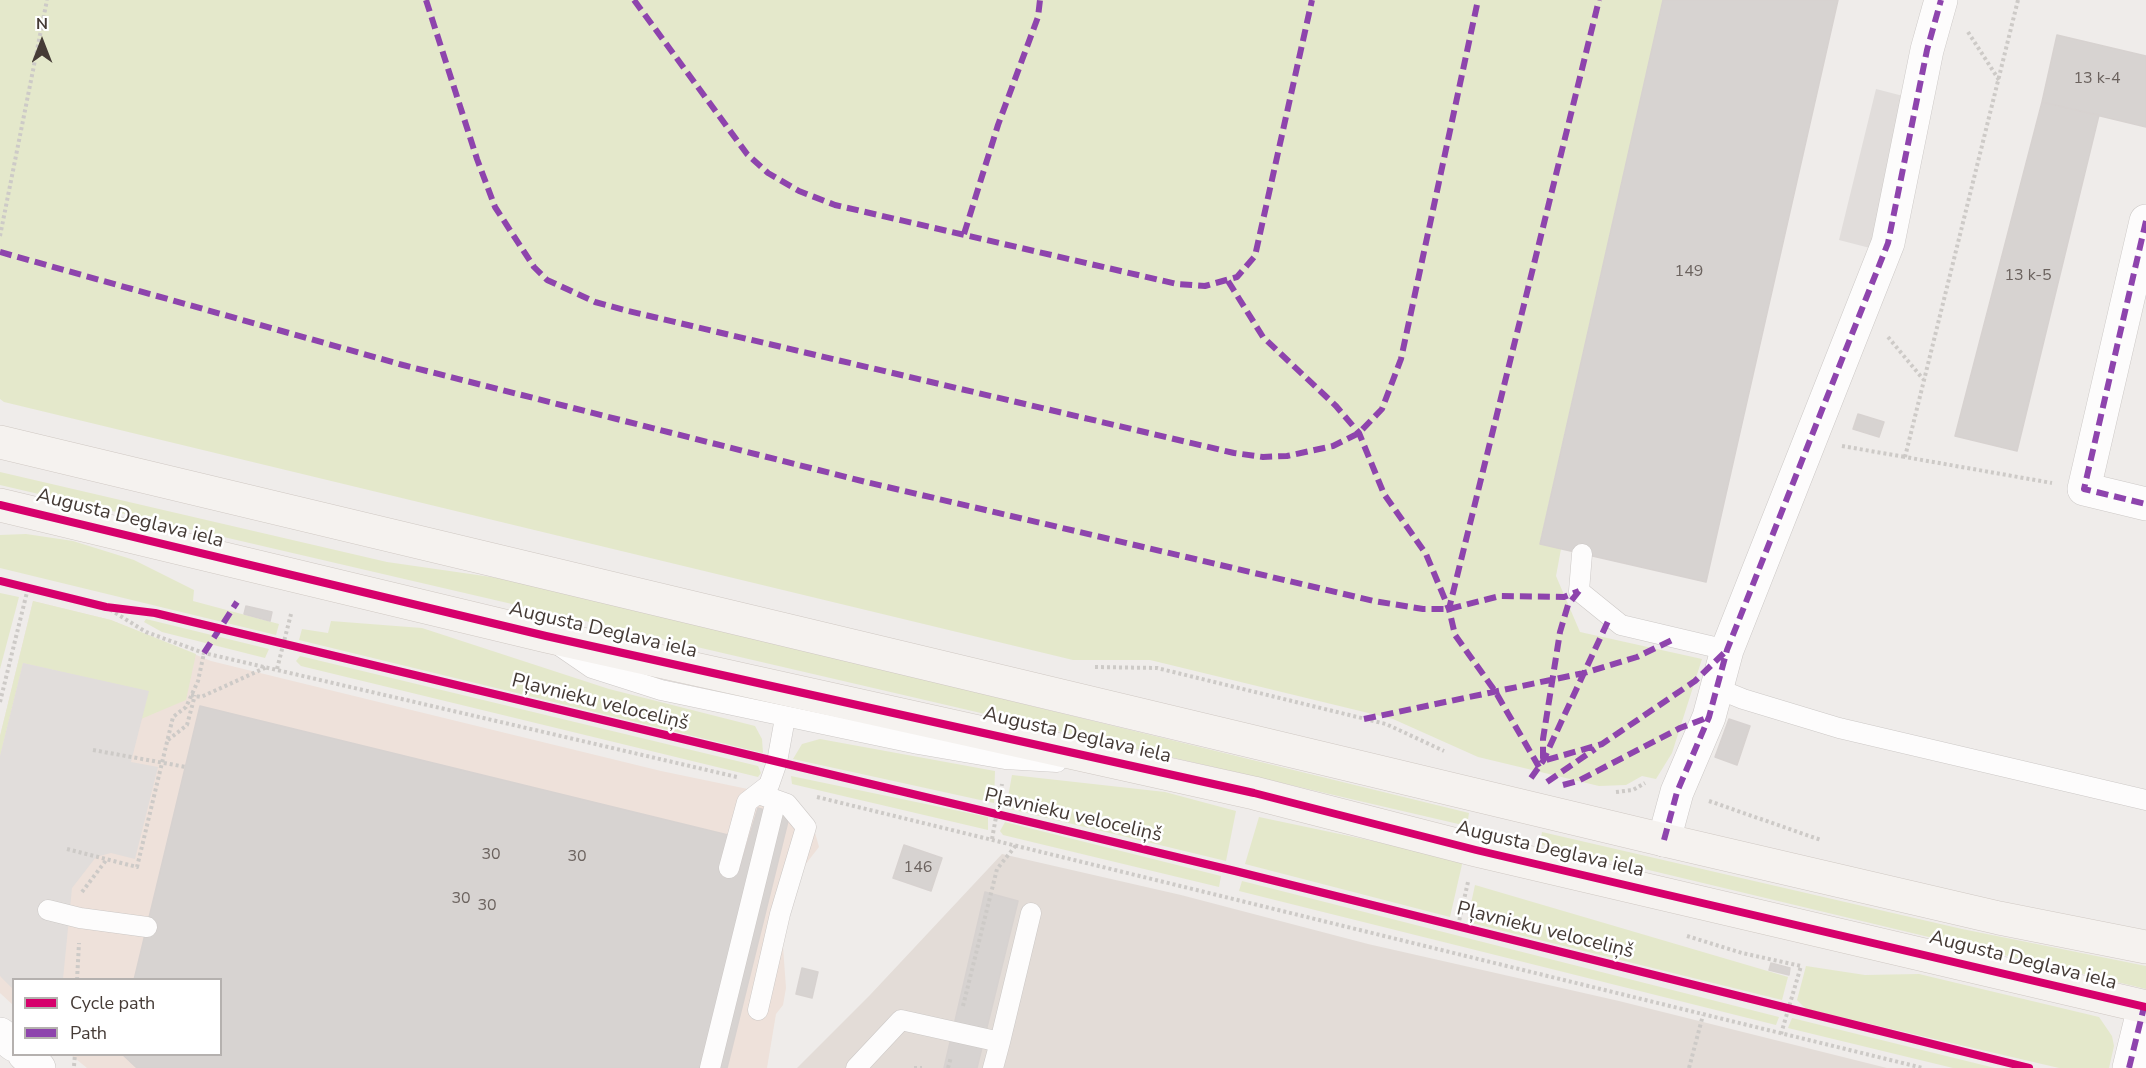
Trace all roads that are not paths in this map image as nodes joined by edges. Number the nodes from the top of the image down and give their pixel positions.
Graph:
1 (1940, 5) edge
2 (2146, 221) edge
3 (0, 442) edge
4 (2146, 504) edge
5 (0, 505) edge
6 (66, 521) junction
7 (0, 522) edge
8 (1582, 554) dead end
9 (546, 636) junction
10 (1727, 650) junction
11 (1716, 688) junction
12 (785, 718) junction
13 (1138, 766) junction
14 (768, 793) junction
15 (2146, 800) edge
16 (1664, 840) junction
17 (729, 868) dead end
18 (48, 910) dead end
19 (1031, 913) dead end
20 (147, 927) dead end
21 (2146, 947) edge
22 (2145, 1007) edge
23 (758, 1010) dead end
24 (0, 1034) edge
25 (1000, 1042) junction
26 (12, 1044) edge
27 (26, 1056) edge
28 (39, 1068) edge
29 (710, 1068) edge
30 (856, 1068) edge
31 (993, 1068) edge
32 (2129, 1068) edge

1 - 10 street
2 - 4 street
3 - 16 main road, Augusta Deglava iela
5 - 6 main road, Augusta Deglava iela
6 - 7 main road
6 - 9 main road, Augusta Deglava iela
8 - 10 lane
9 - 12 lane
9 - 13 main road, Augusta Deglava iela
10 - 11 street
11 - 15 lane
11 - 16 street
12 - 13 lane
12 - 14 lane
13 - 22 main road, Augusta Deglava iela
14 - 17 lane
14 - 23 lane
14 - 29 lane
16 - 21 main road, Augusta Deglava iela
18 - 20 lane
19 - 25 lane
22 - 32 street
24 - 26 street
25 - 30 lane
25 - 31 lane
27 - 28 street

